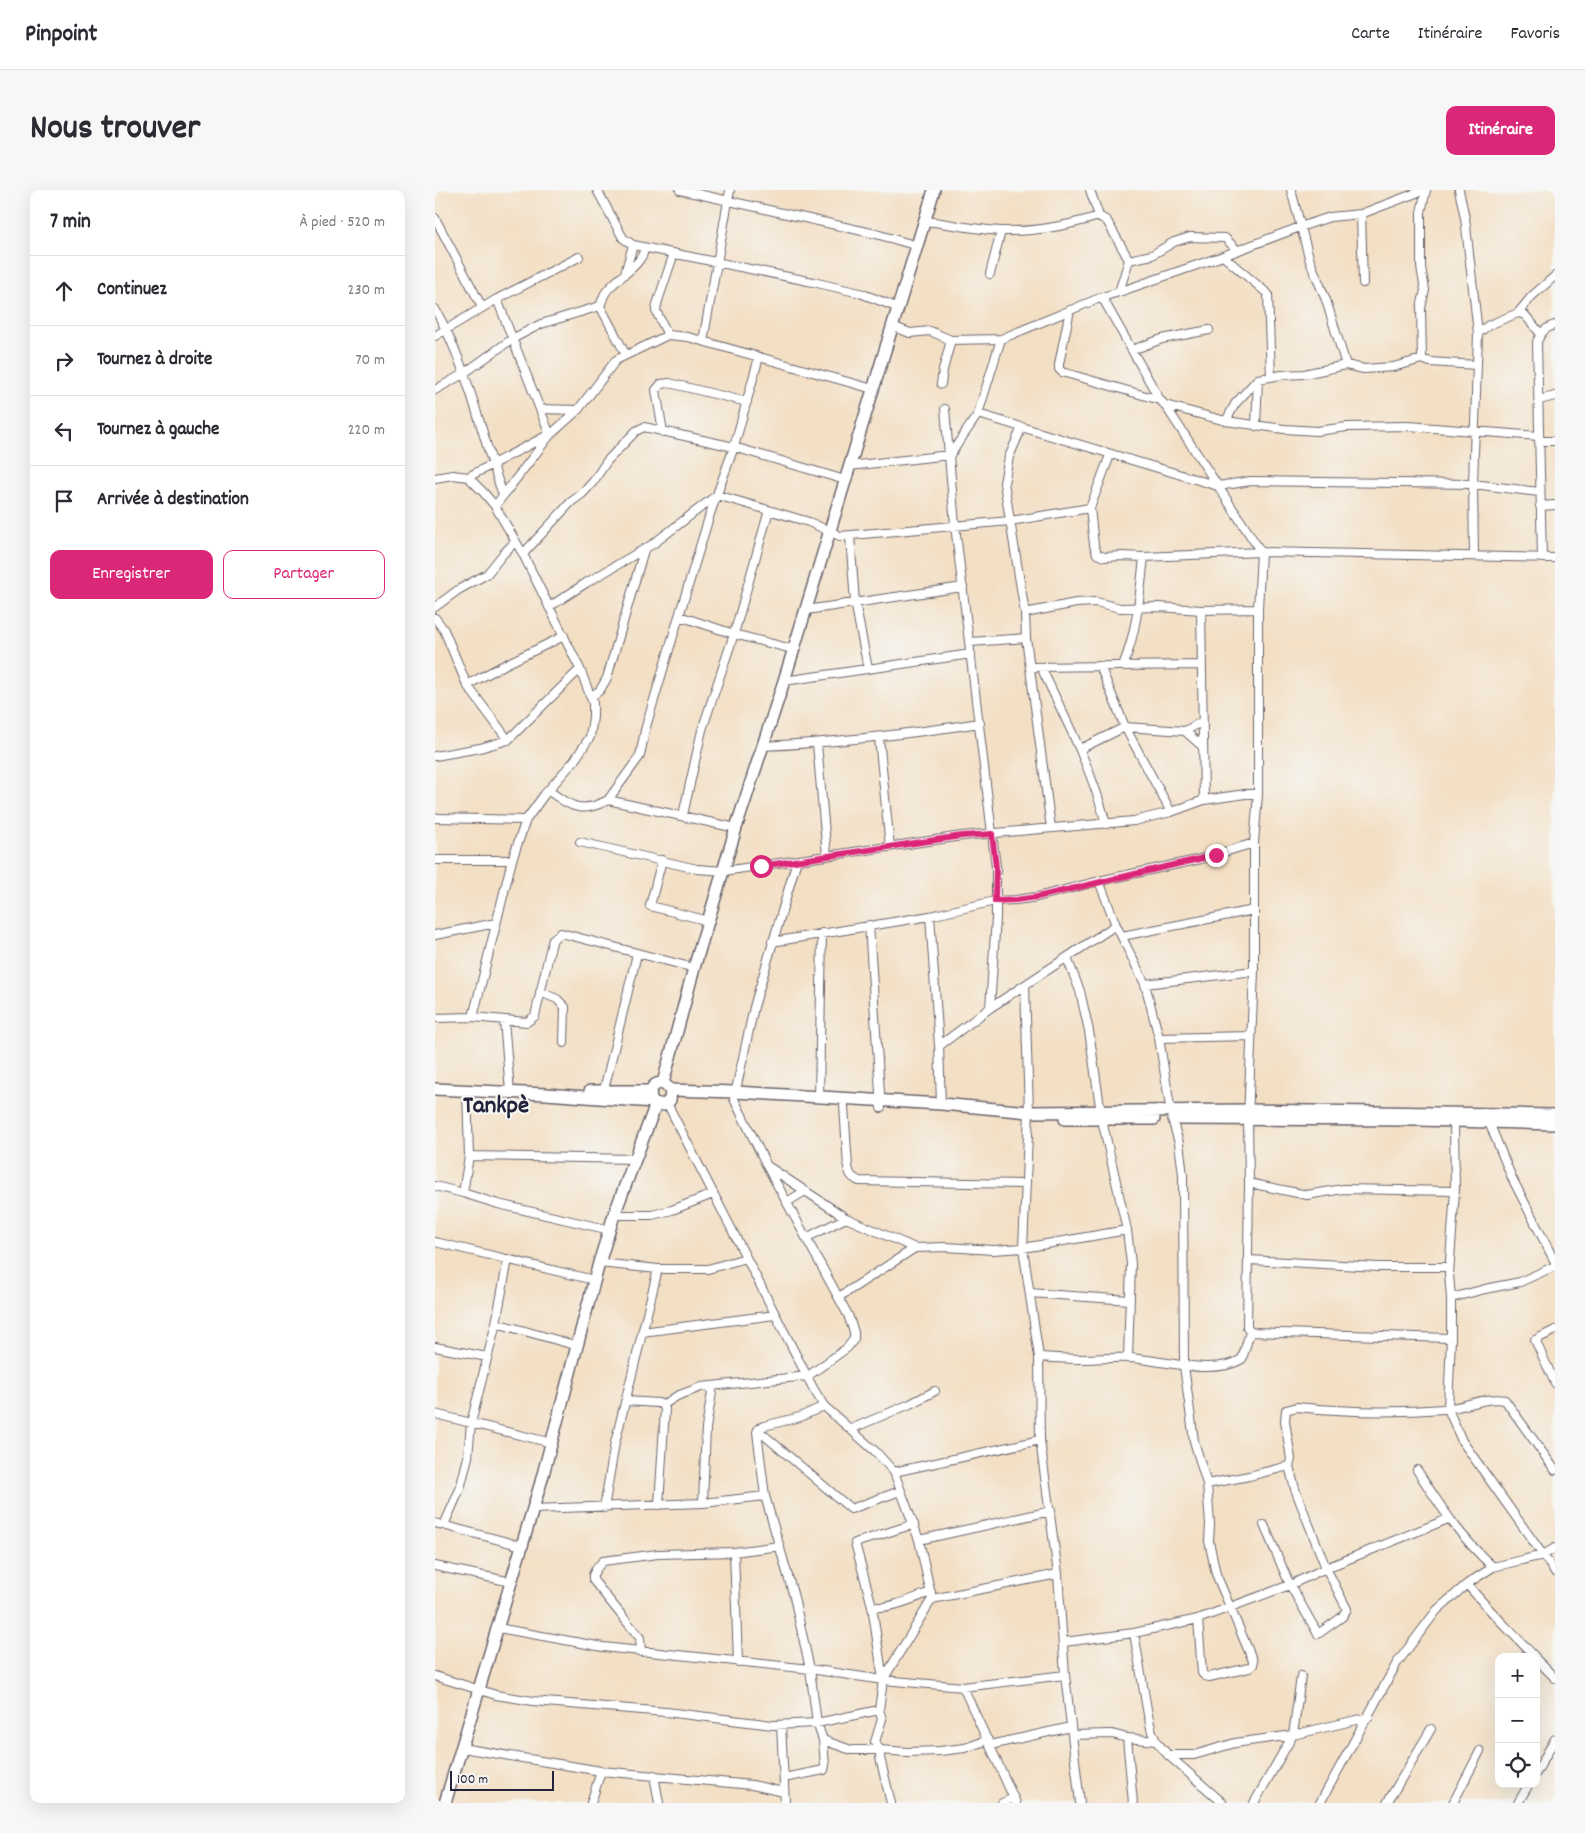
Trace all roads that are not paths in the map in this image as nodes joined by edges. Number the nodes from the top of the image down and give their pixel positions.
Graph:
1 (597, 190) edge
2 (679, 190) edge
3 (729, 190) edge
4 (934, 190) edge
5 (1089, 190) edge
6 (1291, 190) edge
7 (1425, 190) edge
8 (1459, 190) edge
9 (727, 202) junction
10 (1361, 214) junction
11 (1099, 216) junction
12 (435, 218) edge
13 (926, 221) junction
14 (1300, 227) junction
15 (1001, 231) junction
16 (633, 245) junction
17 (918, 246) junction
18 (645, 248) junction
19 (1237, 250) junction
20 (674, 253) junction
21 (1223, 256) junction
22 (579, 257) dead end
23 (1129, 260) junction
24 (717, 262) junction
25 (625, 273) junction
26 (990, 274) dead end
27 (1555, 276) edge
28 (1363, 284) dead end
29 (1119, 292) junction
30 (1102, 296) junction
31 (497, 299) junction
32 (600, 306) junction
33 (482, 307) junction
34 (899, 308) junction
35 (435, 309) edge
36 (1070, 310) junction
37 (1518, 313) junction
38 (1555, 324) edge
39 (893, 326) junction
40 (447, 329) junction
41 (1209, 330) dead end
42 (1478, 333) junction
43 (1541, 333) junction
44 (668, 335) junction
45 (435, 336) edge
46 (512, 339) junction
47 (1001, 339) junction
48 (951, 340) junction
49 (703, 341) junction
50 (1133, 350) junction
51 (626, 355) junction
52 (759, 357) junction
53 (1422, 359) junction
54 (1346, 365) junction
55 (1477, 365) junction
56 (463, 374) junction
57 (1271, 377) junction
58 (1258, 379) junction
59 (941, 384) dead end
60 (873, 389) junction
61 (435, 390) edge
62 (1555, 396) edge
63 (1539, 400) junction
64 (747, 402) junction
65 (1162, 403) junction
66 (540, 409) junction
67 (945, 409) dead end
68 (578, 410) junction
69 (978, 414) junction
70 (1226, 421) junction
71 (1256, 426) junction
72 (1022, 427) junction
73 (1475, 430) junction
74 (663, 432) junction
75 (550, 435) junction
76 (1539, 439) junction
77 (1555, 441) edge
78 (734, 447) junction
79 (950, 455) junction
80 (1110, 455) junction
81 (492, 464) junction
82 (849, 466) junction
83 (435, 476) edge
84 (468, 477) junction
85 (845, 480) junction
86 (1473, 484) junction
87 (1218, 486) junction
88 (1539, 492) junction
89 (503, 495) junction
90 (717, 495) junction
91 (495, 506) junction
92 (1540, 506) junction
93 (1555, 506) edge
94 (1090, 508) junction
95 (769, 510) junction
96 (1009, 521) junction
97 (955, 525) junction
98 (830, 531) junction
99 (850, 536) junction
100 (515, 542) junction
101 (643, 550) junction
102 (1261, 552) junction
103 (523, 554) junction
104 (1474, 556) junction
105 (1144, 557) junction
106 (1542, 558) junction
107 (1555, 558) edge
108 (963, 587) junction
109 (855, 602) junction
110 (435, 607) edge
111 (549, 607) junction
112 (1138, 607) junction
113 (1259, 609) junction
114 (806, 610) junction
115 (1201, 610) junction
116 (1025, 613) junction
117 (679, 616) junction
118 (435, 618) edge
119 (734, 634) junction
120 (563, 636) junction
121 (1026, 638) junction
122 (970, 642) junction
123 (792, 650) junction
124 (971, 654) junction
125 (1201, 665) junction
126 (1100, 666) junction
127 (1123, 666) junction
128 (1031, 667) junction
129 (1041, 667) junction
130 (579, 669) junction
131 (868, 669) junction
132 (784, 681) junction
133 (467, 685) junction
134 (591, 698) junction
135 (1203, 721) junction
136 (980, 723) junction
137 (1125, 727) junction
138 (1185, 731) junction
139 (879, 738) junction
140 (508, 740) junction
141 (817, 744) junction
142 (762, 746) junction
143 (1203, 747) junction
144 (1080, 749) junction
145 (435, 756) edge
146 (548, 790) junction
147 (1258, 794) junction
148 (608, 800) junction
149 (1204, 800) junction
150 (1171, 812) junction
151 (683, 815) junction
152 (435, 818) edge
153 (526, 820) junction
154 (1106, 824) junction
155 (736, 828) junction
156 (1051, 828) junction
157 (992, 834) junction
158 (580, 842) dead end
159 (1254, 843) junction
160 (890, 847) junction
161 (827, 856) junction
162 (435, 860) edge
163 (512, 860) junction
164 (662, 860) junction
165 (797, 860) junction
166 (724, 871) junction
167 (1099, 881) junction
168 (995, 901) junction
169 (1254, 910) junction
170 (930, 916) junction
171 (709, 920) junction
172 (496, 923) junction
173 (869, 925) junction
174 (1116, 925) junction
175 (822, 933) junction
176 (435, 935) edge
177 (1122, 936) junction
178 (772, 942) junction
179 (637, 954) junction
180 (1067, 958) junction
181 (694, 968) junction
182 (1254, 971) junction
183 (1145, 984) junction
184 (1025, 986) junction
185 (540, 992) junction
186 (990, 1008) junction
187 (473, 1017) junction
188 (435, 1018) edge
189 (504, 1020) junction
190 (1251, 1036) junction
191 (1159, 1038) junction
192 (564, 1043) dead end
193 (939, 1046) junction
194 (435, 1089) edge
195 (467, 1090) junction
196 (604, 1090) junction
197 (511, 1092) junction
198 (546, 1094) junction
199 (662, 1096) junction
200 (734, 1096) junction
201 (819, 1098) junction
202 (881, 1104) junction
203 (941, 1104) junction
204 (844, 1106) junction
205 (1029, 1115) junction
206 (1171, 1115) junction
207 (1248, 1115) junction
208 (1555, 1115) edge
209 (1102, 1116) junction
210 (1456, 1118) junction
211 (1488, 1118) junction
212 (1555, 1124) edge
213 (469, 1156) junction
214 (635, 1160) junction
215 (767, 1166) junction
216 (1249, 1183) junction
217 (1026, 1184) junction
218 (435, 1186) edge
219 (805, 1191) junction
220 (1455, 1191) junction
221 (463, 1193) junction
222 (713, 1194) junction
223 (787, 1202) junction
224 (614, 1215) junction
225 (846, 1218) junction
226 (610, 1230) junction
227 (1127, 1230) junction
228 (806, 1238) junction
229 (435, 1242) edge
230 (915, 1248) junction
231 (1023, 1248) junction
232 (745, 1258) junction
233 (508, 1259) junction
234 (1249, 1260) junction
235 (599, 1263) junction
236 (1555, 1264) edge
237 (1449, 1267) junction
238 (658, 1269) junction
239 (594, 1280) junction
240 (1030, 1293) junction
241 (839, 1297) junction
242 (1451, 1298) junction
243 (1129, 1300) junction
244 (775, 1314) junction
245 (496, 1322) junction
246 (1555, 1330) edge
247 (642, 1332) junction
248 (1250, 1332) junction
249 (1451, 1338) junction
250 (578, 1346) junction
251 (435, 1347) edge
252 (487, 1357) junction
253 (1039, 1357) junction
254 (1128, 1358) junction
255 (1184, 1366) junction
256 (808, 1376) junction
257 (1555, 1384) edge
258 (713, 1386) junction
259 (935, 1391) dead end
260 (626, 1401) junction
261 (663, 1405) junction
262 (824, 1406) junction
263 (1448, 1409) junction
264 (435, 1414) edge
265 (471, 1423) junction
266 (851, 1429) junction
267 (758, 1430) junction
268 (1040, 1440) junction
269 (552, 1443) junction
270 (1289, 1466) junction
271 (1417, 1470) dead end
272 (1555, 1470) edge
273 (894, 1472) junction
274 (1207, 1484) junction
275 (900, 1491) junction
276 (765, 1496) junction
277 (703, 1503) junction
278 (659, 1505) junction
279 (604, 1508) junction
280 (533, 1509) junction
281 (1051, 1511) junction
282 (1448, 1519) junction
283 (435, 1523) edge
284 (914, 1524) junction
285 (444, 1525) junction
286 (1263, 1525) dead end
287 (919, 1540) junction
288 (522, 1546) junction
289 (780, 1546) junction
290 (1555, 1548) edge
291 (734, 1552) junction
292 (1543, 1555) junction
293 (1493, 1567) junction
294 (436, 1568) edge
295 (1326, 1568) junction
296 (1555, 1572) edge
297 (1058, 1574) junction
298 (512, 1582) junction
299 (1467, 1584) junction
300 (1290, 1585) junction
301 (932, 1595) junction
302 (872, 1606) junction
303 (1230, 1608) junction
304 (1198, 1619) junction
305 (498, 1628) junction
306 (1134, 1633) junction
307 (1064, 1642) junction
308 (641, 1652) junction
309 (1531, 1653) edge
310 (738, 1662) junction
311 (1540, 1663) edge
312 (810, 1669) junction
313 (1065, 1675) junction
314 (435, 1676) edge
315 (1301, 1676) dead end
316 (1555, 1678) edge
317 (883, 1680) junction
318 (963, 1687) junction
319 (479, 1690) junction
320 (879, 1710) junction
321 (1369, 1717) junction
322 (817, 1722) junction
323 (781, 1725) junction
324 (1431, 1729) dead end
325 (1071, 1731) junction
326 (1293, 1735) junction
327 (1127, 1738) junction
328 (823, 1740) junction
329 (1555, 1740) edge
330 (1156, 1741) junction
331 (989, 1742) junction
332 (462, 1748) junction
333 (880, 1750) junction
334 (1480, 1751) dead end
335 (1552, 1753) edge
336 (1167, 1754) junction
337 (1540, 1768) edge
338 (601, 1771) junction
339 (654, 1775) junction
340 (784, 1778) junction
341 (1527, 1788) edge
342 (784, 1792) junction
343 (1015, 1801) edge
344 (445, 1803) edge
345 (591, 1803) edge
346 (659, 1803) edge
347 (785, 1803) edge
348 (891, 1803) edge
349 (1001, 1803) edge
350 (1080, 1803) edge
351 (1133, 1803) edge
352 (1223, 1803) edge
353 (1255, 1803) edge
354 (1320, 1803) edge
355 (1387, 1803) edge
356 (1453, 1803) edge
357 (1518, 1803) edge

1 - 16 street
2 - 9 street
3 - 9 street
4 - 13 main road
5 - 11 street
6 - 14 street
7 - 10 street
7 - 53 street
8 - 42 street
9 - 17 street
9 - 24 street
10 - 14 street
10 - 28 street
11 - 15 street
11 - 23 street
12 - 33 street
13 - 15 street
13 - 17 main road
14 - 19 street
14 - 54 street
15 - 26 street
16 - 18 street
16 - 25 street
17 - 34 main road
18 - 20 street
18 - 25 street
19 - 21 street
19 - 23 street
20 - 24 street
20 - 44 street
21 - 29 street
21 - 57 street
22 - 31 street
23 - 29 street
24 - 34 street
24 - 49 street
25 - 32 street
27 - 37 street
29 - 30 street
30 - 36 street
30 - 50 street
31 - 33 street
31 - 46 street
32 - 46 street
32 - 51 street
33 - 40 street
34 - 39 main road
35 - 40 street
36 - 47 street
36 - 65 street
37 - 42 street
37 - 43 street
38 - 43 street
39 - 48 street
39 - 60 main road
40 - 45 street
40 - 56 street
41 - 50 street
42 - 55 street
43 - 63 street
44 - 49 street
44 - 51 street
46 - 56 street
46 - 66 street
47 - 48 street
47 - 69 street
48 - 59 street
49 - 52 street
50 - 65 street
51 - 68 street
52 - 60 street
52 - 64 street
53 - 54 street
53 - 55 street
54 - 57 street
55 - 73 street
56 - 61 street
56 - 81 street
57 - 58 street
58 - 70 street
58 - 71 street
60 - 82 main road
62 - 63 street
63 - 76 street
64 - 74 street
64 - 78 street
65 - 70 street
65 - 87 street
66 - 68 street
66 - 75 street
67 - 79 street
68 - 75 street
69 - 72 street
69 - 79 street
70 - 71 street
71 - 73 street
72 - 80 street
72 - 96 street
73 - 76 street
73 - 86 street
74 - 78 street
74 - 103 street
75 - 81 street
75 - 89 street
76 - 77 street
76 - 88 street
78 - 85 street
78 - 90 street
79 - 82 street
79 - 97 street
80 - 87 street
80 - 94 street
81 - 84 street
81 - 89 street
82 - 85 main road
83 - 84 street
84 - 91 street
85 - 98 main road
86 - 87 street
86 - 88 street
86 - 104 street
87 - 102 street
88 - 92 street
89 - 91 street
90 - 95 street
90 - 101 street
90 - 117 street
91 - 100 street
92 - 93 street
92 - 106 street
94 - 96 street
94 - 105 street
95 - 98 street
95 - 119 street
96 - 97 street
96 - 116 street
97 - 99 street
97 - 108 street
98 - 99 street
98 - 114 main road
99 - 109 street
100 - 103 street
100 - 110 street
101 - 111 street
101 - 134 street
102 - 104 street
102 - 105 street
102 - 113 street
103 - 111 street
104 - 106 street
105 - 112 street
106 - 107 street
108 - 109 street
108 - 122 street
109 - 114 street
109 - 131 street
111 - 120 street
112 - 115 street
112 - 116 street
112 - 127 street
113 - 115 street
113 - 147 street
114 - 123 main road
115 - 125 street
116 - 121 street
117 - 119 street
117 - 148 street
118 - 133 street
119 - 123 street
119 - 151 street
120 - 130 street
120 - 133 street
121 - 122 street
121 - 128 street
122 - 124 street
123 - 132 main road
124 - 131 street
124 - 136 street
125 - 127 street
125 - 135 street
126 - 127 street
126 - 129 street
126 - 137 street
128 - 129 street
128 - 156 street
129 - 144 street
130 - 134 street
130 - 140 street
131 - 132 street
132 - 142 main road
133 - 140 street
134 - 146 street
135 - 138 street
135 - 143 street
136 - 139 street
136 - 157 street
137 - 138 street
137 - 144 street
137 - 150 street
138 - 143 street
139 - 141 street
139 - 160 street
140 - 145 street
141 - 142 street
141 - 161 street
142 - 155 main road
143 - 149 street
144 - 154 street
146 - 148 street
146 - 153 street
147 - 149 street
147 - 159 street
148 - 151 street
149 - 150 street
150 - 154 street
151 - 155 street
152 - 153 street
153 - 163 street
154 - 156 street
155 - 166 main road
156 - 157 street
157 - 160 street
157 - 168 street
158 - 164 street
159 - 167 street
159 - 169 street
160 - 161 street
161 - 165 street
162 - 163 street
163 - 172 street
164 - 166 street
164 - 171 street
165 - 166 street
165 - 178 street
166 - 171 main road
167 - 168 street
167 - 174 street
168 - 170 street
168 - 186 street
169 - 177 street
169 - 182 street
170 - 173 street
170 - 193 street
171 - 181 main road
172 - 176 street
172 - 187 street
173 - 175 street
173 - 202 street
174 - 177 street
174 - 180 street
175 - 178 street
175 - 201 street
177 - 183 street
178 - 200 street
179 - 181 street
179 - 185 street
179 - 196 street
180 - 184 street
180 - 209 street
181 - 199 main road
182 - 183 street
182 - 190 street
183 - 191 street
184 - 186 street
184 - 205 street
185 - 189 street
185 - 192 street
186 - 193 street
187 - 188 street
187 - 189 street
189 - 197 street
190 - 191 street
190 - 207 street
191 - 206 street
193 - 203 street
194 - 195 main road
195 - 197 main road
195 - 213 street
196 - 198 main road
196 - 199 main road
197 - 198 main road
198 - 199 main road
199 - 200 main road
199 - 214 main road
199 - 222 street
200 - 201 main road
200 - 204 main road
200 - 215 street
201 - 202 main road
202 - 203 main road
202 - 204 main road
202 - 205 main road
203 - 205 main road
204 - 217 street
205 - 209 main road
205 - 217 street
206 - 207 main road
206 - 209 main road
206 - 255 street
207 - 210 main road
207 - 216 street
208 - 211 main road
209 - 227 street
210 - 211 main road
210 - 220 street
211 - 212 main road
211 - 236 street
213 - 214 street
213 - 221 street
214 - 224 main road
215 - 219 street
215 - 223 street
216 - 220 street
216 - 234 street
217 - 231 street
218 - 221 street
219 - 223 street
219 - 225 street
220 - 237 street
221 - 226 street
222 - 224 street
222 - 232 street
223 - 228 street
224 - 226 main road
225 - 228 street
225 - 230 street
226 - 235 main road
227 - 231 street
227 - 243 street
228 - 241 street
229 - 233 street
230 - 231 street
230 - 241 street
231 - 240 street
232 - 238 street
232 - 244 street
233 - 239 street
233 - 245 street
234 - 237 street
234 - 248 street
235 - 238 street
235 - 239 main road
236 - 242 street
237 - 242 street
238 - 247 street
239 - 250 main road
240 - 243 street
240 - 253 street
241 - 256 street
242 - 249 street
243 - 254 street
244 - 247 street
244 - 256 street
245 - 250 street
245 - 252 street
246 - 257 street
247 - 260 street
248 - 249 street
248 - 255 street
249 - 263 street
250 - 269 main road
251 - 252 street
252 - 265 street
253 - 254 street
253 - 268 street
254 - 255 street
255 - 274 street
256 - 258 street
256 - 262 street
258 - 261 street
258 - 277 street
259 - 266 street
260 - 261 street
260 - 279 street
261 - 278 street
262 - 266 street
262 - 267 street
263 - 270 street
263 - 272 street
263 - 292 street
264 - 265 street
265 - 269 street
265 - 285 street
266 - 273 street
267 - 275 street
267 - 276 street
268 - 273 street
268 - 281 street
269 - 280 main road
270 - 274 street
270 - 295 street
271 - 282 street
273 - 275 street
274 - 303 street
275 - 284 street
276 - 277 street
276 - 289 street
277 - 278 street
278 - 279 street
279 - 280 street
280 - 288 main road
281 - 287 street
281 - 297 street
282 - 293 street
282 - 295 street
283 - 285 street
284 - 287 street
284 - 302 street
285 - 288 street
286 - 300 street
287 - 301 street
288 - 298 main road
289 - 291 street
289 - 312 street
290 - 292 street
291 - 308 street
291 - 310 street
292 - 293 street
292 - 296 street
293 - 299 street
294 - 298 street
295 - 300 street
295 - 300 street
297 - 301 street
297 - 307 street
298 - 305 main road
299 - 309 street
299 - 321 street
300 - 303 street
301 - 302 street
301 - 317 street
302 - 317 street
303 - 304 street
303 - 304 street
304 - 306 street
305 - 308 street
305 - 319 main road
306 - 307 street
306 - 330 street
307 - 313 street
308 - 310 street
310 - 312 street
311 - 316 street
312 - 317 street
312 - 322 street
313 - 318 street
313 - 325 street
314 - 319 street
315 - 326 street
317 - 318 street
317 - 320 street
318 - 331 street
319 - 323 street
319 - 332 main road
320 - 322 street
320 - 333 street
321 - 326 street
321 - 354 street
322 - 323 street
322 - 328 street
323 - 340 street
324 - 355 street
325 - 327 street
325 - 331 street
325 - 350 street
326 - 336 street
326 - 353 street
327 - 330 street
327 - 351 street
328 - 333 street
328 - 340 street
329 - 335 street
330 - 336 street
331 - 333 street
331 - 343 street
332 - 338 street
332 - 344 main road
333 - 348 street
334 - 356 street
335 - 337 street
336 - 352 street
338 - 339 street
338 - 345 street
339 - 342 street
339 - 346 street
340 - 342 street
341 - 357 street
342 - 347 street
343 - 349 street

